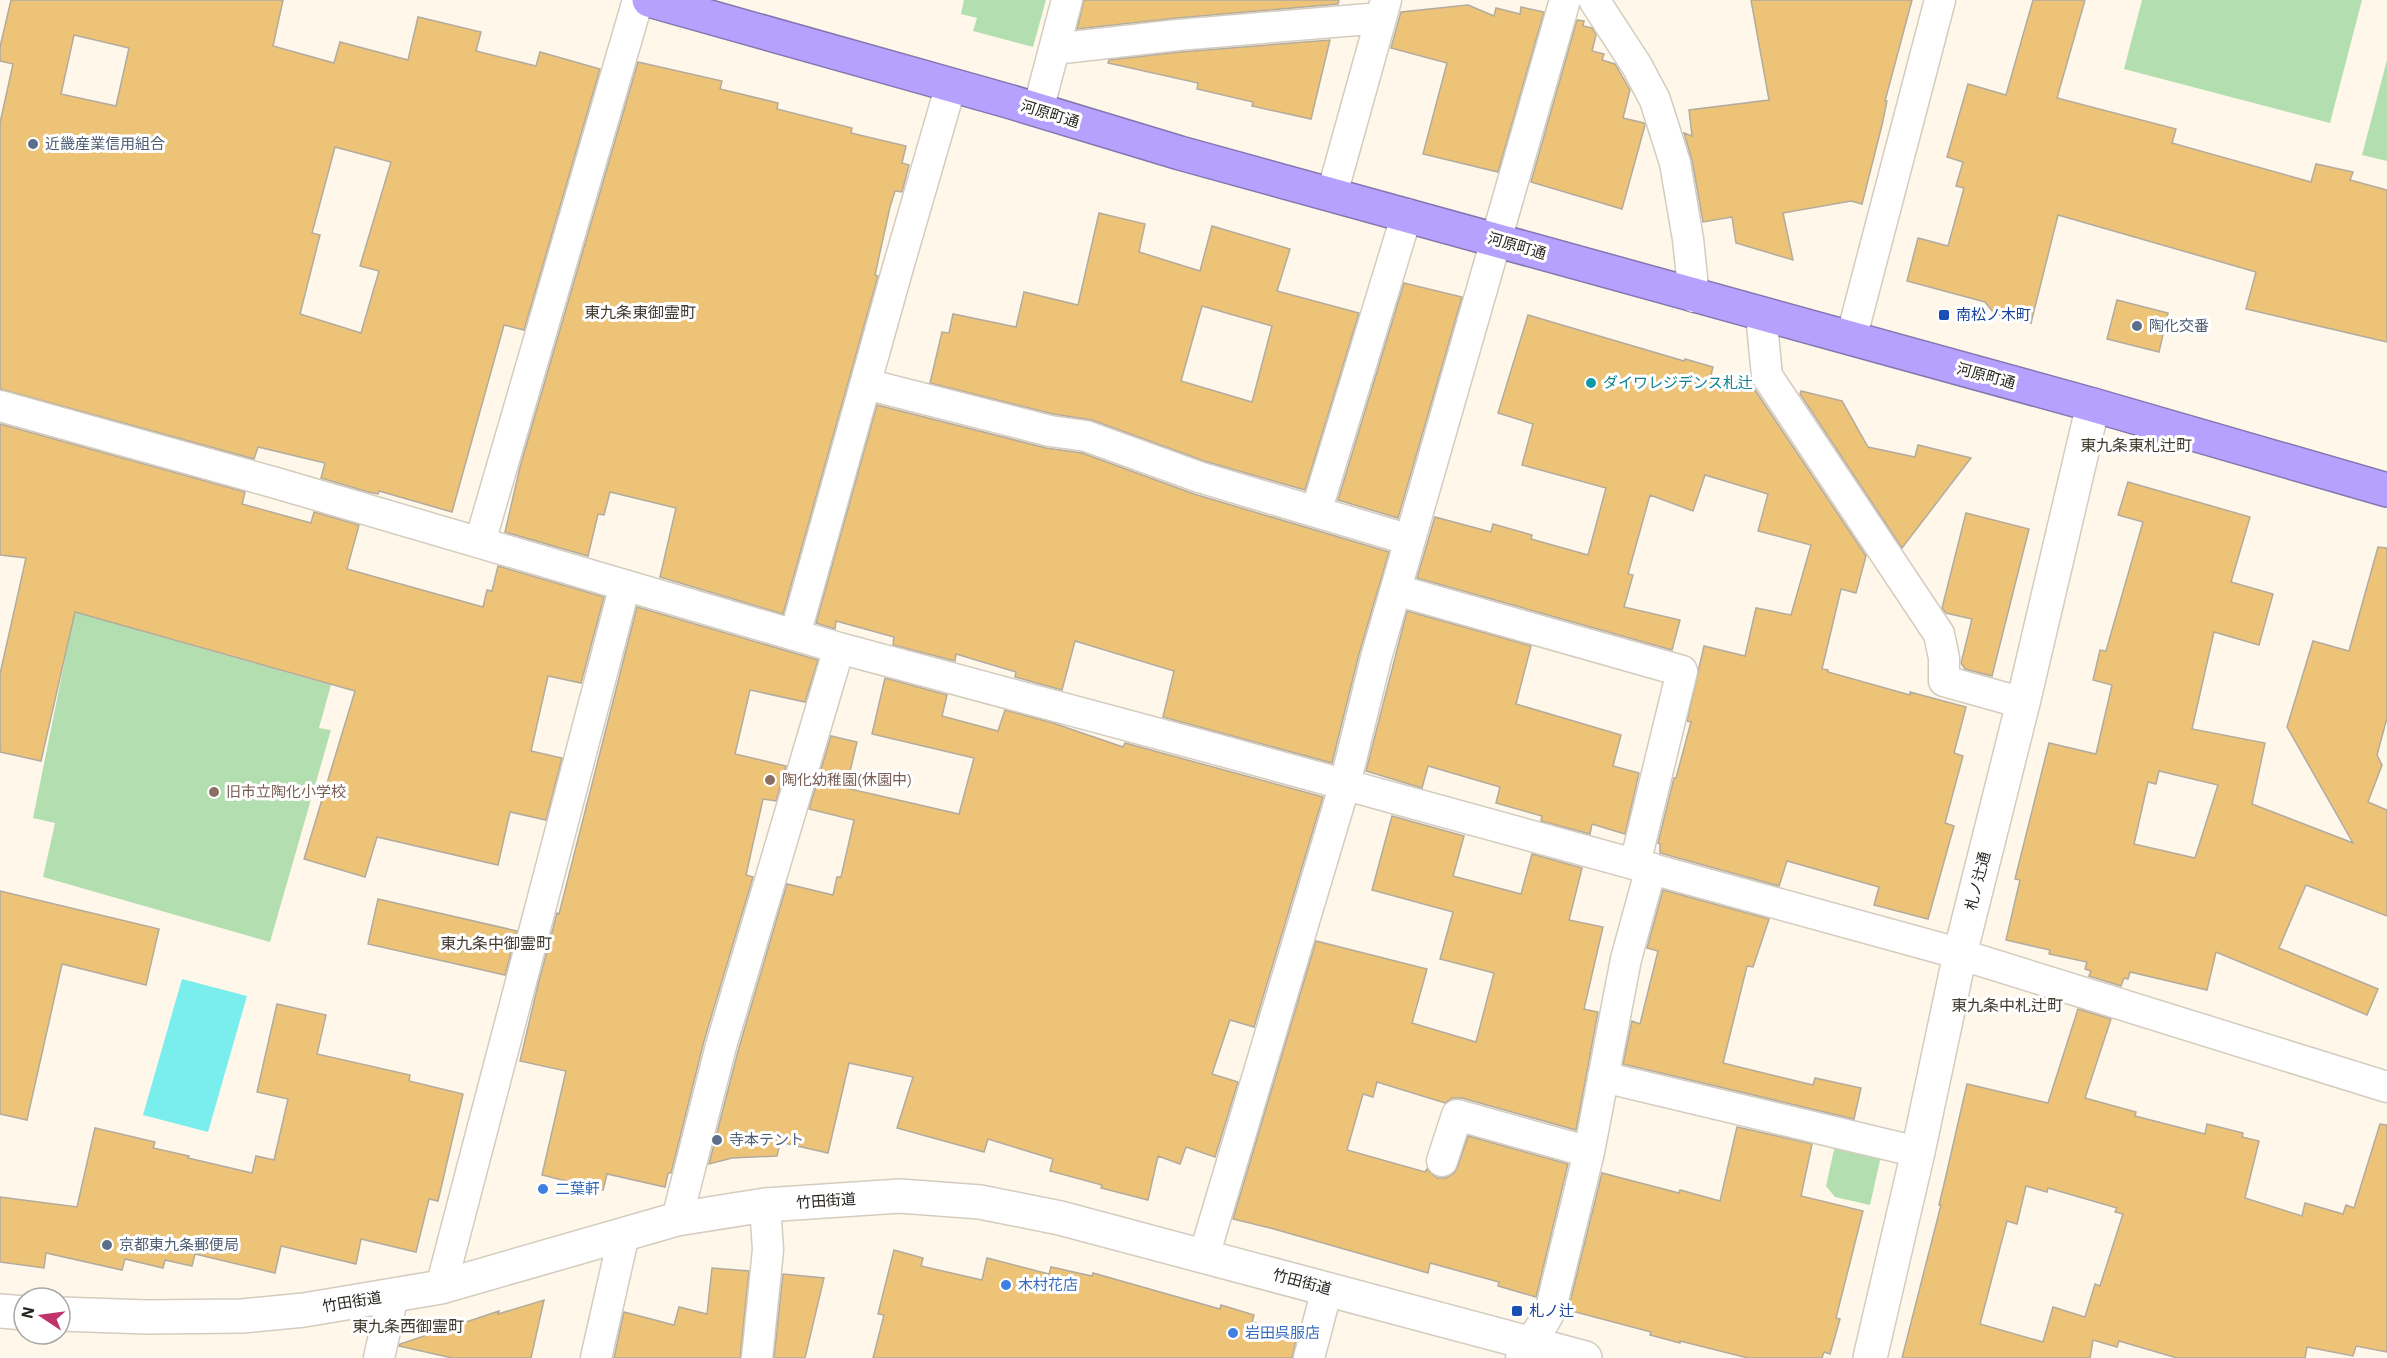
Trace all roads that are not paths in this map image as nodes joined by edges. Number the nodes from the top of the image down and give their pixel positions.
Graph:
1 (638, 0) edge
2 (649, 0) edge
3 (1067, 0) edge
4 (1565, 0) edge
5 (1594, 0) edge
6 (1940, 0) edge
7 (1385, 5) edge
8 (1054, 49) junction
9 (951, 85) junction
10 (1038, 110) junction
11 (1332, 194) junction
12 (1407, 214) junction
13 (1496, 240) junction
14 (1694, 297) junction
15 (1761, 314) junction
16 (1851, 339) junction
17 (866, 384) junction
18 (2093, 405) junction
19 (0, 406) edge
20 (2387, 490) edge
21 (1316, 512) junction
22 (1410, 540) junction
23 (480, 542) junction
24 (625, 585) junction
25 (1396, 590) junction
26 (795, 635) junction
27 (839, 648) junction
28 (2023, 703) junction
29 (1345, 784) junction
30 (1643, 866) junction
31 (1960, 954) junction
32 (1603, 1077) junction
33 (2387, 1087) edge
34 (1589, 1152) junction
35 (1918, 1152) junction
36 (1442, 1161) dead end
37 (765, 1205) junction
38 (676, 1219) junction
39 (624, 1234) junction
40 (1204, 1256) junction
41 (441, 1287) junction
42 (1328, 1289) junction
43 (393, 1295) junction
44 (72, 1314) edge
45 (1525, 1350) edge
46 (386, 1356) edge
47 (596, 1358) edge
48 (757, 1358) edge
49 (1309, 1358) edge
50 (1585, 1358) edge
51 (1870, 1358) edge

1 - 23 street
2 - 9 highway, 河原町通
3 - 8 street
4 - 13 street
5 - 14 street
6 - 16 street
7 - 8 street
7 - 11 street
8 - 10 street
9 - 10 highway, 河原町通
9 - 17 street
10 - 11 highway, 河原町通
11 - 12 highway, 河原町通
12 - 13 highway, 河原町通
12 - 21 street
13 - 14 highway, 河原町通
13 - 22 street
14 - 15 highway, 河原町通
15 - 16 highway, 河原町通
15 - 28 street
16 - 18 highway, 河原町通
17 - 21 street
17 - 26 street
18 - 20 highway, 河原町通
18 - 28 main road, 札ノ辻通
19 - 23 street
21 - 22 street
22 - 25 street
23 - 24 street
24 - 26 street
24 - 41 street
25 - 29 street
25 - 30 street
26 - 27 street
27 - 29 street
27 - 38 street
28 - 31 main road, 札ノ辻通
29 - 30 street
29 - 40 street
30 - 31 street
30 - 32 street
31 - 33 street
31 - 35 main road, 札ノ辻通
32 - 34 street
32 - 35 street
34 - 36 street
34 - 45 street
35 - 51 main road, 札ノ辻通
37 - 38 main road, 竹田街道
37 - 40 main road, 竹田街道
37 - 48 street
38 - 39 main road, 竹田街道
39 - 41 main road, 竹田街道
39 - 47 street
40 - 42 main road, 竹田街道
41 - 43 main road, 竹田街道
42 - 45 main road, 竹田街道
42 - 49 street
43 - 44 main road, 竹田街道
43 - 46 street
45 - 50 main road, 竹田街道

